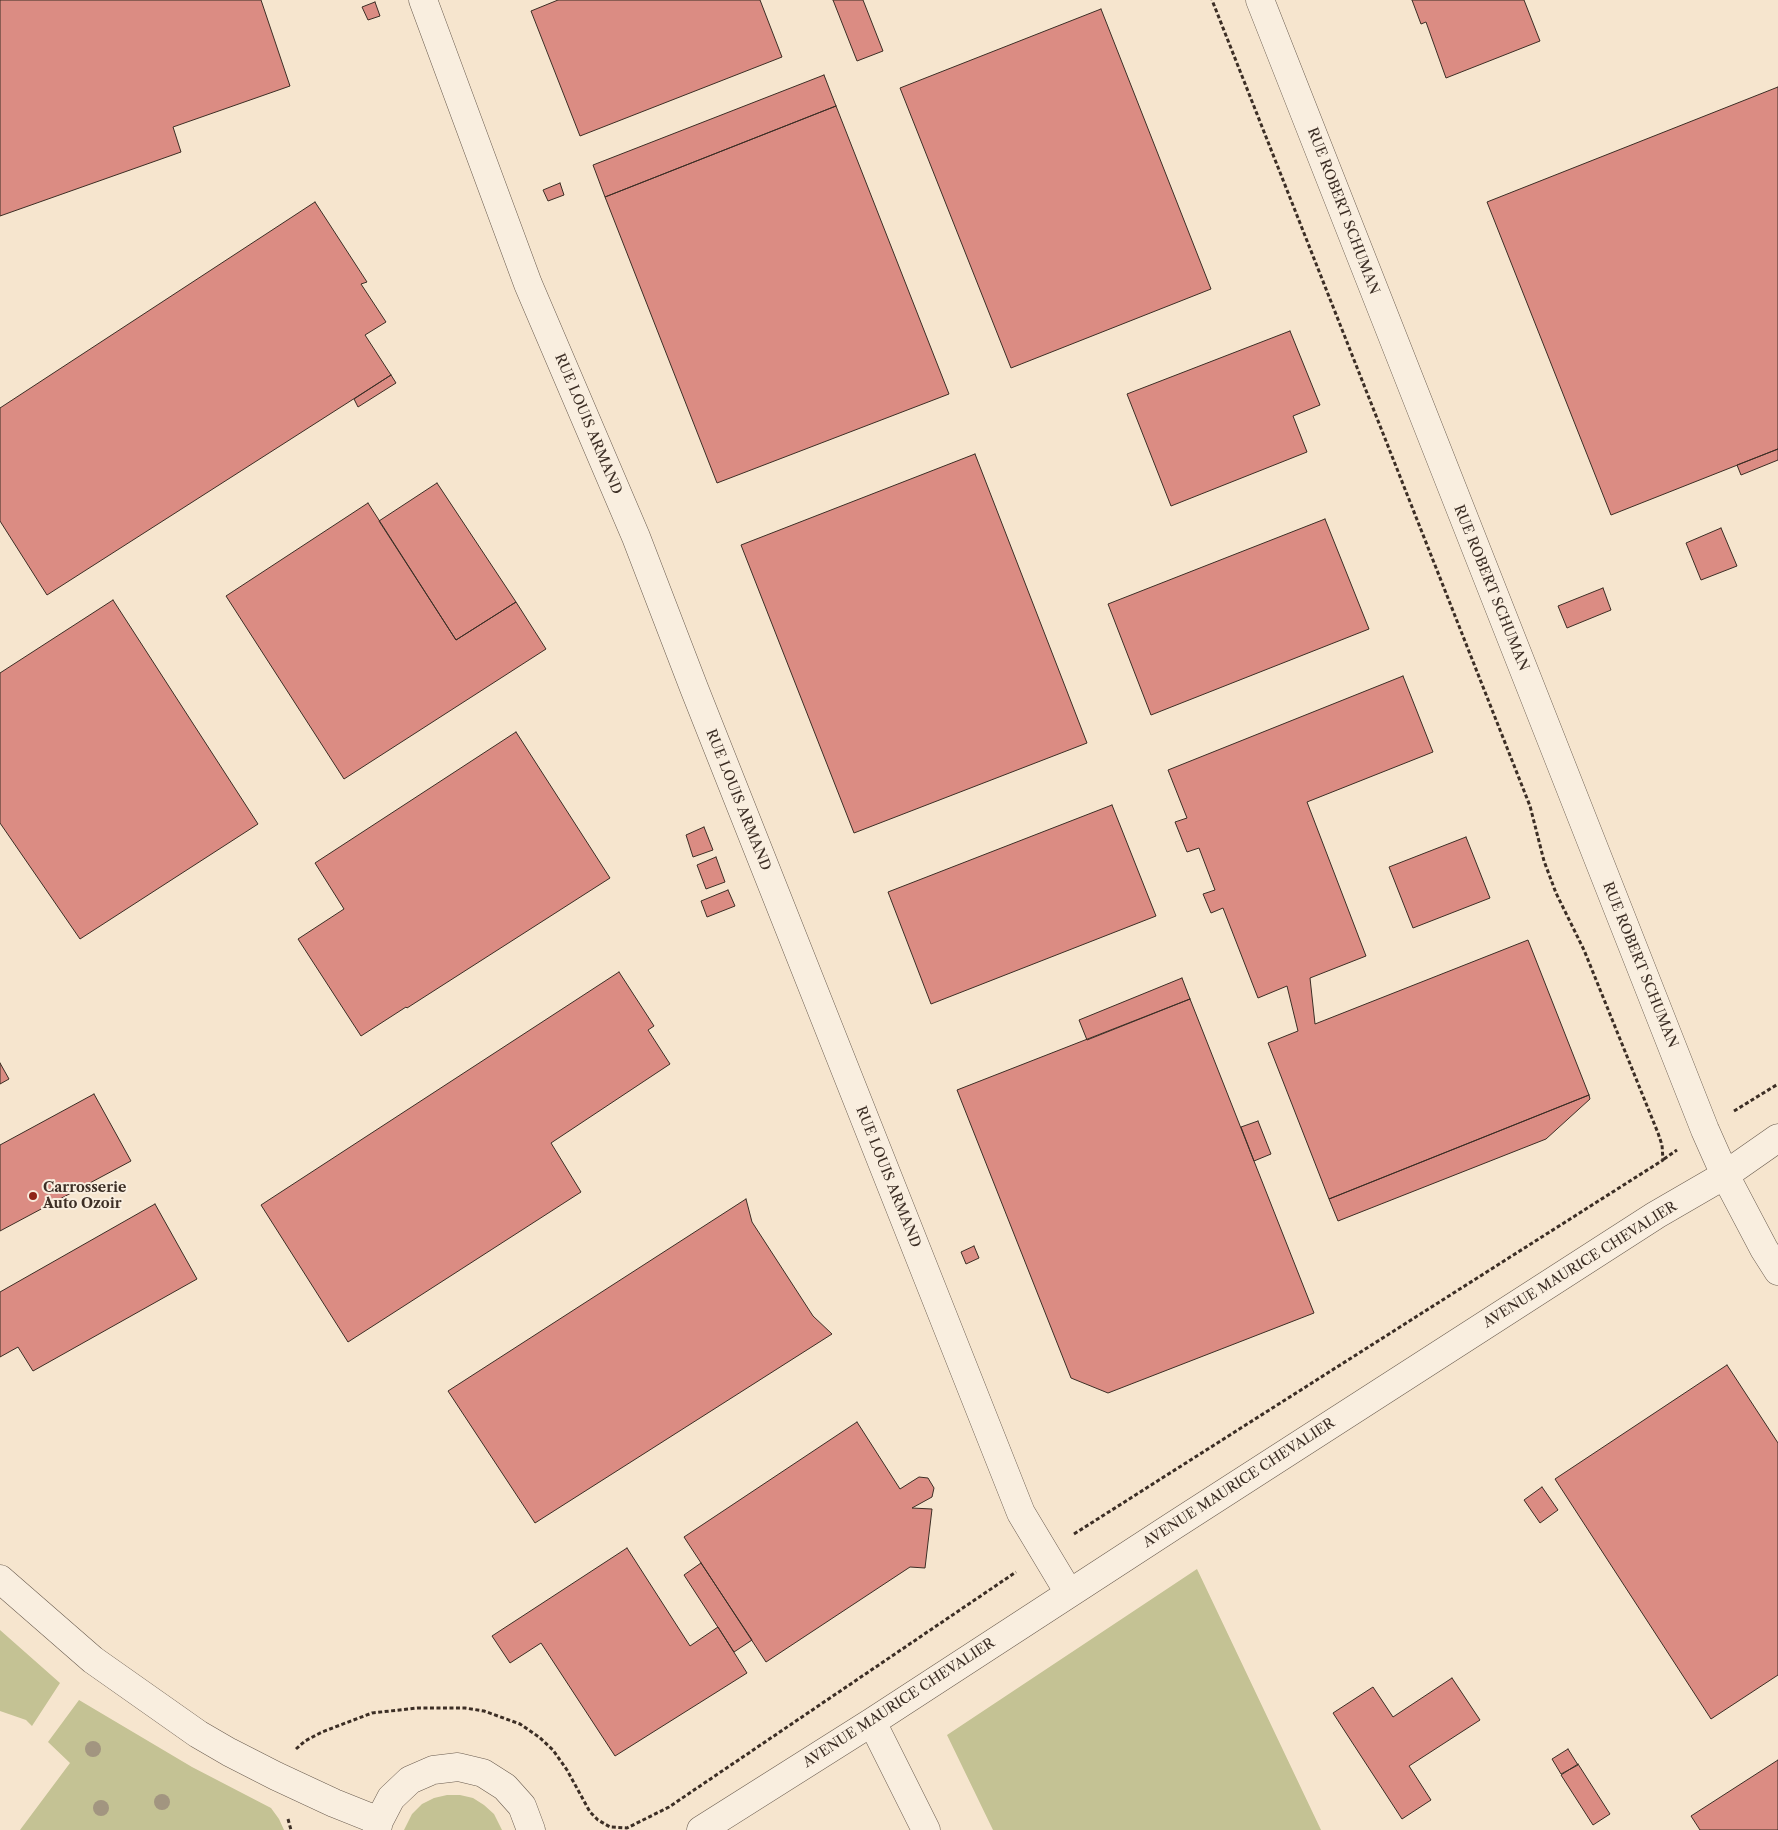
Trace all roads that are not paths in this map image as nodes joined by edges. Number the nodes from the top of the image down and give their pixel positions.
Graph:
1 (423, 0) edge
2 (1260, 0) edge
3 (1778, 1138) edge
4 (1726, 1175) junction
5 (1778, 1271) edge
6 (0, 1579) edge
7 (1069, 1593) junction
8 (872, 1722) junction
9 (378, 1825) edge
10 (531, 1830) edge
11 (701, 1830) edge
12 (926, 1830) edge

1 - 7 street, RUE LOUIS ARMAND
2 - 4 street, RUE ROBERT SCHUMAN
3 - 4 street, AVENUE MAURICE CHEVALIER
4 - 5 street, RUE ROBERT SCHUMAN
4 - 7 street, AVENUE MAURICE CHEVALIER
6 - 9 street
7 - 8 street, AVENUE MAURICE CHEVALIER
8 - 11 street, AVENUE MAURICE CHEVALIER
8 - 12 street
9 - 10 street

